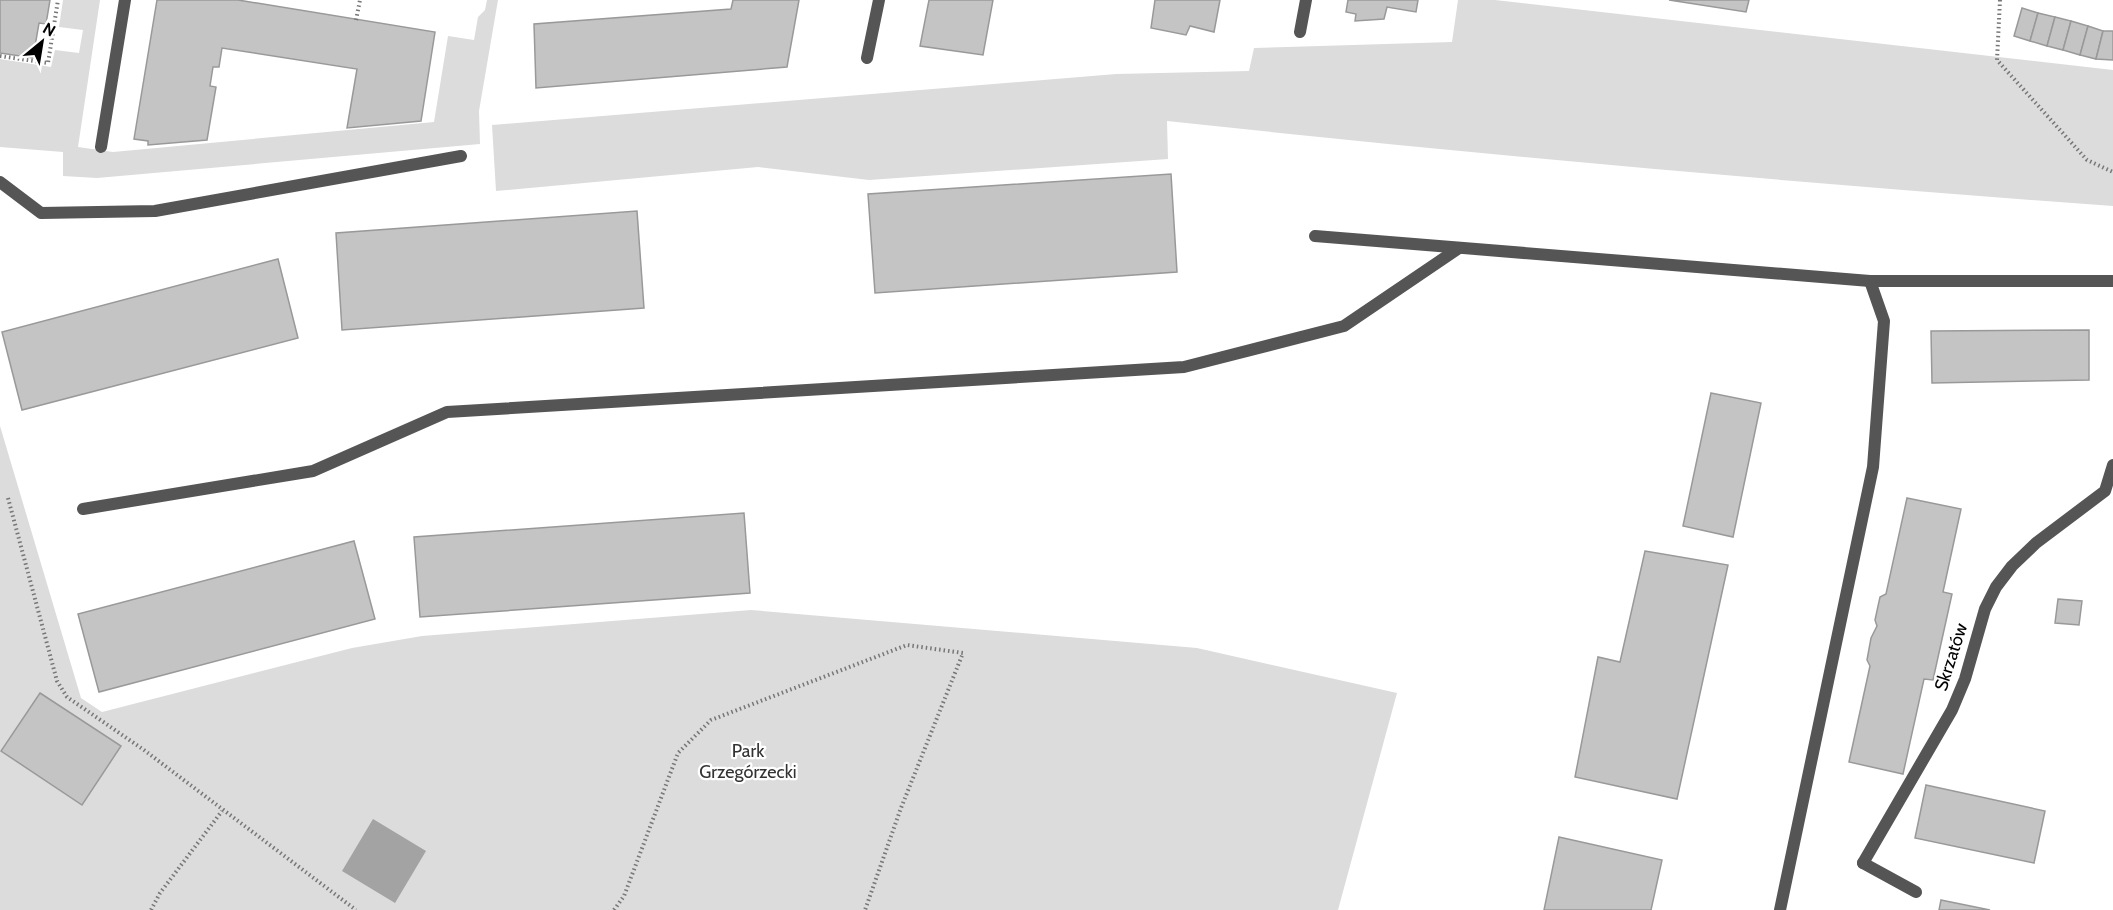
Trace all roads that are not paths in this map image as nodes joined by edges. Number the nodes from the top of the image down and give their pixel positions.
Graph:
1 (125, 0) edge
2 (879, 0) edge
3 (1306, 0) edge
4 (1300, 32) dead end
5 (867, 58) dead end
6 (101, 147) dead end
7 (461, 156) dead end
8 (0, 182) edge
9 (1315, 236) dead end
10 (1459, 248) junction
11 (1870, 281) junction
12 (2113, 281) edge
13 (2113, 465) edge
14 (2109, 494) edge
15 (83, 509) dead end
16 (1916, 892) dead end
17 (1780, 910) edge

1 - 6 street
2 - 5 street
3 - 4 street
7 - 8 street
9 - 10 street
10 - 11 street
10 - 15 street
11 - 12 street
11 - 17 street
13 - 14 street, Skrzatów
14 - 16 street, Skrzatów

